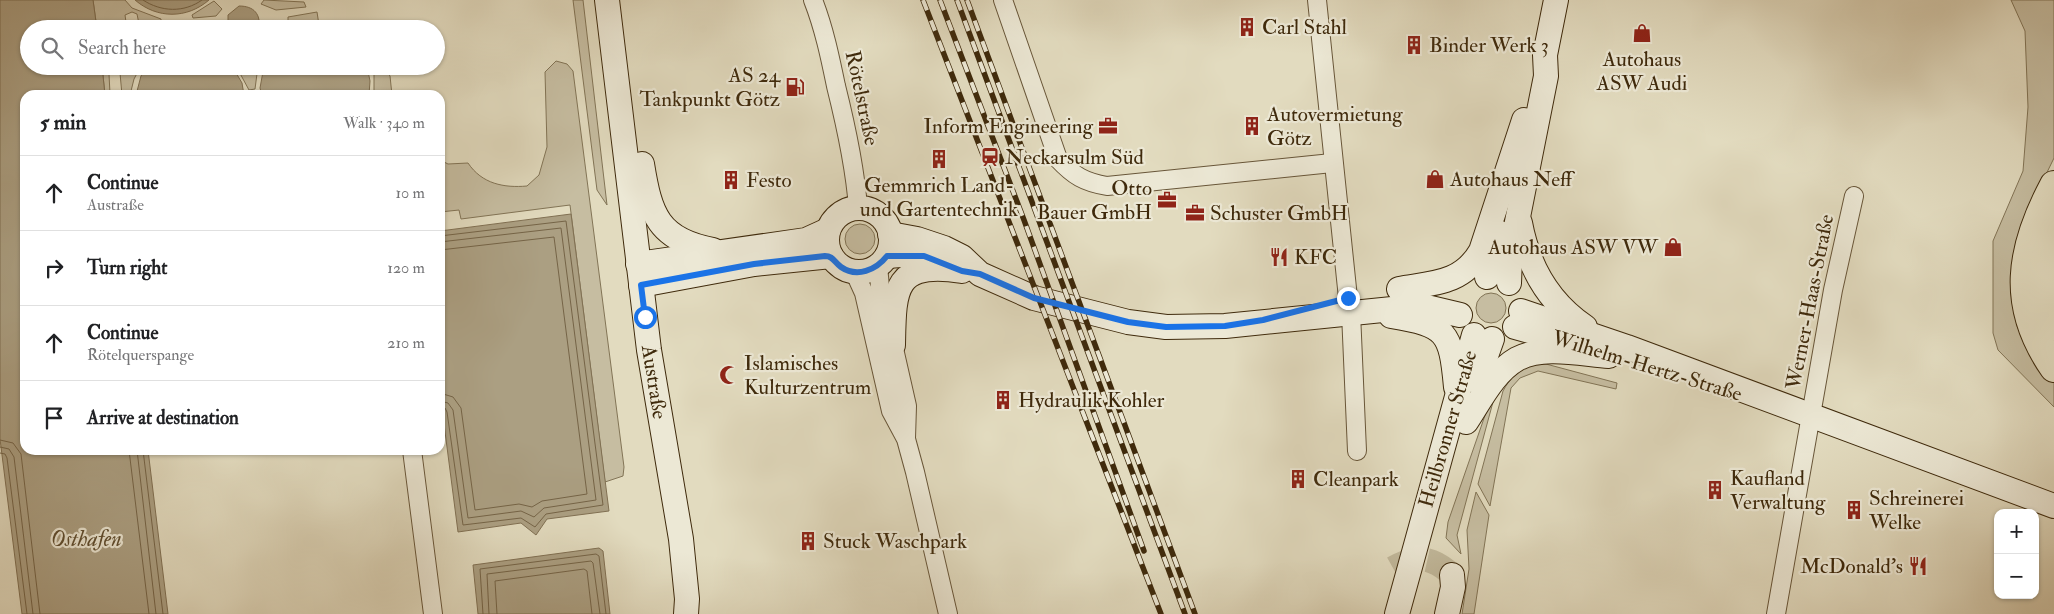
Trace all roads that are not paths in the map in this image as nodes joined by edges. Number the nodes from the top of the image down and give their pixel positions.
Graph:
1 (607, 0) edge
2 (813, 0) edge
3 (1003, 0) edge
4 (1317, 0) edge
5 (1556, 0) edge
6 (1545, 55) junction
7 (1527, 113) junction
8 (622, 128) junction
9 (1332, 163) junction
10 (2054, 185) edge
11 (1854, 196) dead end
12 (858, 208) junction
13 (1519, 214) junction
14 (828, 230) junction
15 (2054, 231) edge
16 (721, 252) junction
17 (885, 252) junction
18 (831, 256) junction
19 (854, 272) junction
20 (971, 272) junction
21 (640, 274) junction
22 (1498, 280) junction
23 (1399, 289) junction
24 (1464, 292) junction
25 (1354, 308) junction
26 (1460, 315) junction
27 (1518, 320) junction
28 (2054, 327) edge
29 (1483, 338) junction
30 (893, 345) junction
31 (1618, 352) junction
32 (2054, 368) edge
33 (1457, 396) junction
34 (1811, 417) junction
35 (1466, 422) junction
36 (906, 438) junction
37 (1357, 451) dead end
38 (413, 455) edge
39 (2054, 506) edge
40 (1393, 568) dead end
41 (1452, 575) dead end
42 (433, 614) edge
43 (686, 614) edge
44 (948, 614) edge
45 (1382, 614) edge
46 (1397, 614) edge
47 (1413, 614) edge
48 (1447, 614) edge
49 (1776, 614) edge

1 - 8 main road, Austraße
2 - 12 street, Rötelstraße
3 - 9 street
4 - 9 street
5 - 6 main road
6 - 7 main road
6 - 13 main road
7 - 22 main road
7 - 23 main road
8 - 16 main road
8 - 21 main road, Austraße
9 - 25 street
10 - 32 highway
11 - 34 street, Werner-Haas-Straße
12 - 14 main road
12 - 17 main road
13 - 22 main road
13 - 31 main road
14 - 16 main road
14 - 18 main road
15 - 28 highway
16 - 21 main road
17 - 19 main road
17 - 20 main road
17 - 30 street
18 - 19 main road
18 - 21 main road
19 - 36 street
20 - 25 main road
20 - 30 main road
21 - 43 main road, Austraße
22 - 24 main road
22 - 27 main road
23 - 24 main road
23 - 25 main road
24 - 26 main road
25 - 26 main road
25 - 33 main road
25 - 37 street
26 - 29 main road
27 - 29 main road
27 - 31 main road, Wilhelm-Hertz-Straße
29 - 33 main road, Heilbronner Straße
29 - 35 main road, Heilbronner Straße
30 - 36 street
31 - 34 main road, Wilhelm-Hertz-Straße
31 - 35 main road
33 - 46 main road, Heilbronner Straße
34 - 39 main road, Wilhelm-Hertz-Straße
34 - 49 street, Werner-Haas-Straße
35 - 47 main road, Heilbronner Straße
36 - 44 street
38 - 42 street
40 - 45 main road
41 - 48 main road

